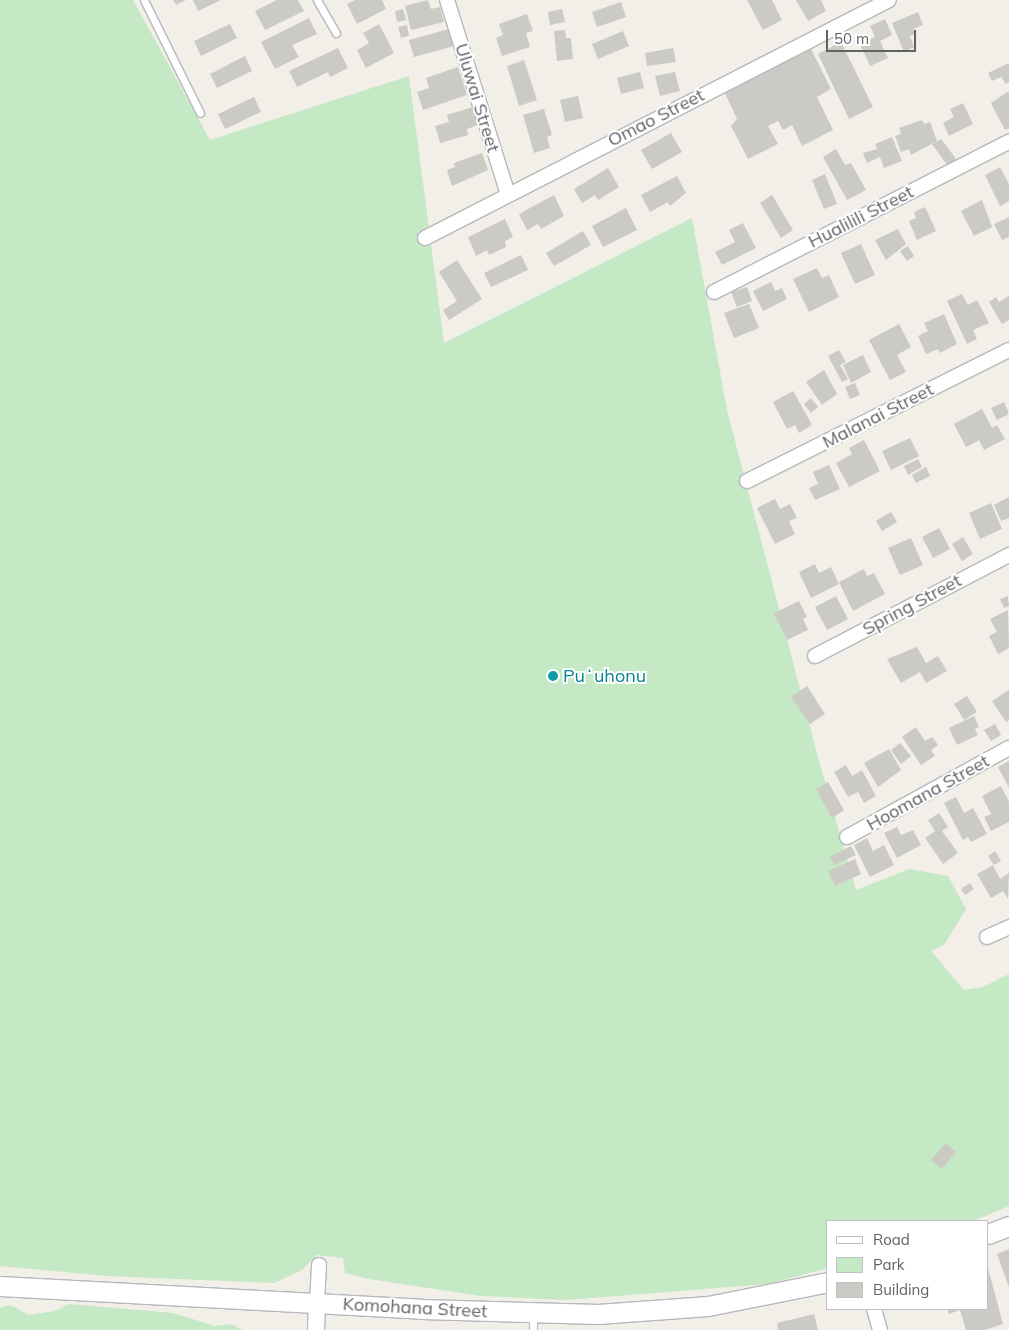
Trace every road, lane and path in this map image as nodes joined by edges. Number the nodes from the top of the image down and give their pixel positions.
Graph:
1 (144, 0) edge
2 (317, 0) edge
3 (447, 0) edge
4 (888, 0) edge
5 (336, 33) dead end
6 (200, 113) dead end
7 (1009, 142) edge
8 (508, 195) junction
9 (425, 238) dead end
10 (714, 292) dead end
11 (1009, 350) edge
12 (747, 482) dead end
13 (1009, 554) edge
14 (815, 656) dead end
15 (1009, 748) edge
16 (847, 837) dead end
17 (1009, 927) edge
18 (987, 937) dead end
19 (1009, 1226) edge
20 (989, 1234) edge
21 (320, 1265) dead end
22 (826, 1282) edge
23 (0, 1286) edge
24 (317, 1303) junction
25 (874, 1310) edge
26 (533, 1321) edge
27 (316, 1330) edge
28 (880, 1330) edge

1 - 6 lane
2 - 5 lane
3 - 8 street, Uluwai Street
4 - 8 street, Omao Street
7 - 10 street, Hualilili Street
8 - 9 street, Omao Street
11 - 12 street, Malanai Street
13 - 14 street, Spring Street
15 - 16 street, Hoomana Street
17 - 18 street
19 - 20 main road
21 - 24 street
22 - 26 main road, Komohana Street
23 - 24 main road, Komohana Street
24 - 26 main road, Komohana Street
24 - 27 street
25 - 28 street

